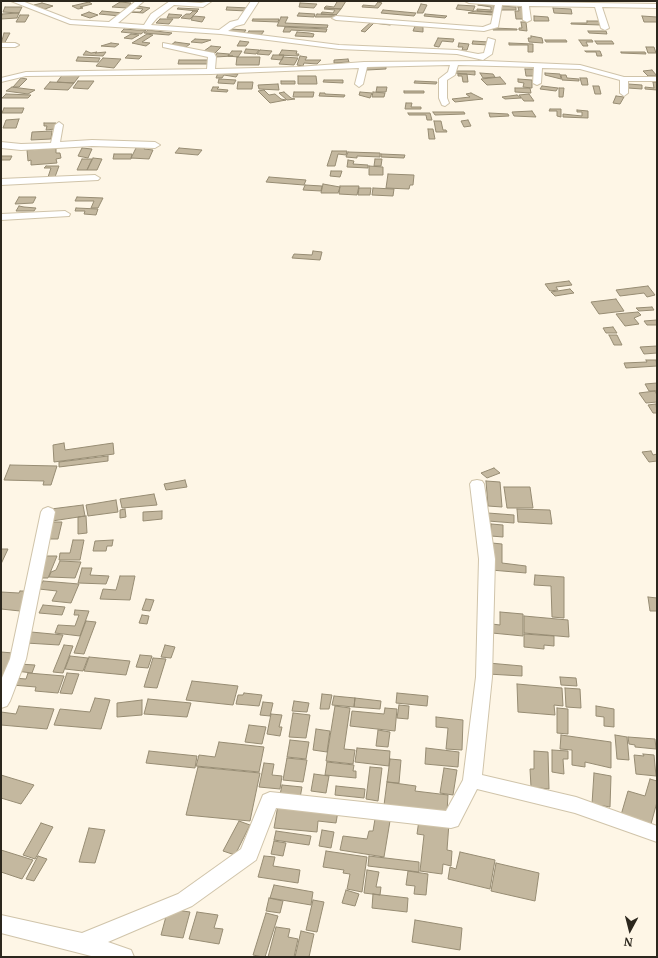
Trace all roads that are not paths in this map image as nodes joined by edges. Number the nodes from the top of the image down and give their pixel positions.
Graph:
1 (16, 1) edge
2 (140, 1) edge
3 (208, 1) edge
4 (255, 1) edge
5 (469, 1) edge
6 (657, 1) edge
7 (559, 2) edge
8 (504, 3) edge
9 (528, 3) edge
10 (598, 6) junction
11 (657, 6) edge
12 (336, 18) dead end
13 (527, 20) dead end
14 (112, 24) junction
15 (146, 27) junction
16 (605, 28) dead end
17 (221, 32) junction
18 (491, 40) dead end
19 (1, 45) edge
20 (15, 45) dead end
21 (166, 45) dead end
22 (483, 60) junction
23 (455, 63) junction
24 (364, 64) junction
25 (538, 65) junction
26 (211, 72) junction
27 (624, 79) junction
28 (657, 79) edge
29 (1, 80) edge
30 (537, 83) dead end
31 (359, 84) dead end
32 (624, 93) dead end
33 (445, 103) dead end
34 (59, 125) dead end
35 (1, 145) edge
36 (155, 145) dead end
37 (55, 146) junction
38 (95, 178) dead end
39 (1, 182) edge
40 (65, 214) dead end
41 (1, 217) edge
42 (477, 484) dead end
43 (48, 512) dead end
44 (1, 701) edge
45 (472, 780) junction
46 (657, 834) edge
47 (1, 924) edge
48 (82, 943) junction
49 (124, 957) edge

1 - 14 street
2 - 14 street
3 - 15 street
4 - 17 street
5 - 8 street
6 - 7 street
7 - 9 street
8 - 9 street
8 - 12 street
9 - 10 street
9 - 13 street
10 - 11 street
10 - 16 street
14 - 15 street
15 - 17 street
17 - 22 street
18 - 22 street
19 - 20 street
21 - 26 street
22 - 23 street
22 - 25 street
23 - 24 street
23 - 33 street
24 - 26 street
24 - 31 street
25 - 27 street
25 - 30 street
26 - 29 street
27 - 28 street
27 - 32 street
34 - 37 street
35 - 37 street
36 - 37 street
38 - 39 street
40 - 41 street
42 - 45 street
43 - 44 street
45 - 46 street
45 - 48 street
47 - 48 street
48 - 49 street

